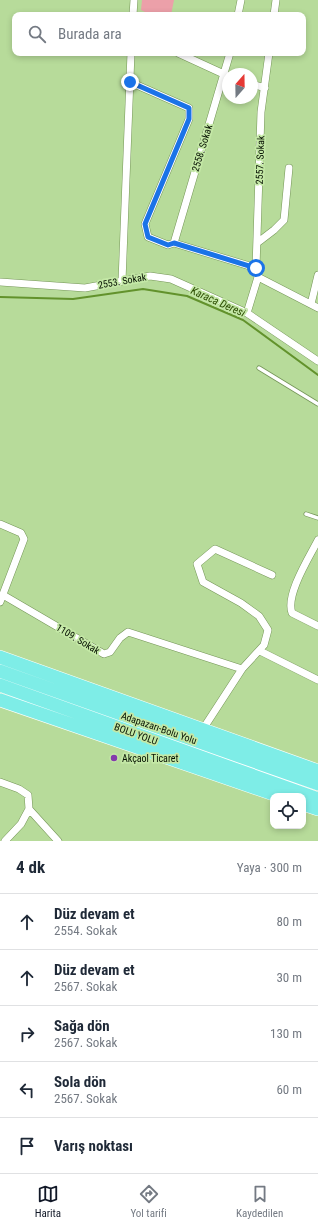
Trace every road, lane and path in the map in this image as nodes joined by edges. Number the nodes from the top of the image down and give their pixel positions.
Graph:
1 (134, 0) edge
2 (241, 0) edge
3 (276, 0) edge
4 (133, 12) edge
5 (239, 12) edge
6 (274, 12) edge
7 (131, 56) edge
8 (184, 56) edge
9 (229, 56) edge
10 (269, 56) edge
11 (227, 68) edge
12 (222, 74) edge
13 (130, 82) junction
14 (258, 86) edge
15 (265, 88) junction
16 (222, 89) edge
17 (289, 168) dead end
18 (174, 243) junction
19 (257, 243) junction
20 (256, 268) junction
21 (318, 275) edge
22 (258, 277) junction
23 (122, 281) junction
24 (0, 282) edge
25 (311, 304) junction
26 (318, 308) edge
27 (247, 313) junction
28 (318, 362) edge
29 (259, 368) dead end
30 (318, 404) edge
31 (306, 514) dead end
32 (318, 518) edge
33 (0, 524) edge
34 (318, 540) edge
35 (316, 548) edge
36 (272, 575) dead end
37 (1, 598) edge
38 (318, 626) edge
39 (260, 651) junction
40 (0, 657) edge
41 (242, 669) junction
42 (0, 671) edge
43 (318, 680) edge
44 (0, 685) edge
45 (0, 700) edge
46 (203, 729) junction
47 (318, 771) edge
48 (0, 782) edge
49 (318, 784) edge
50 (270, 793) edge
51 (318, 799) edge
52 (306, 805) edge
53 (29, 809) junction
54 (318, 809) edge
55 (5, 841) edge
56 (58, 841) edge

1 - 4 street
2 - 5 street
3 - 6 street
7 - 13 street
8 - 12 street
9 - 11 street, 2558. Sokak
10 - 15 street, 2557. Sokak
13 - 18 street
13 - 23 street
14 - 15 street
15 - 19 street, 2557. Sokak
16 - 18 street, 2558. Sokak
17 - 19 street
18 - 20 street
19 - 20 street, 2557. Sokak
20 - 22 street, 2557. Sokak
21 - 25 street
22 - 25 street
22 - 27 street
23 - 24 street, 2553. Sokak
23 - 27 street, 2553. Sokak
25 - 26 street
27 - 28 street, 2553. Sokak
29 - 30 lane
31 - 32 lane
33 - 37 street
34 - 35 street
35 - 38 street
36 - 39 street
37 - 41 street, 1109. Sokak
39 - 41 street
39 - 43 street
40 - 46 highway
41 - 46 street
42 - 49 highway, Adapazarı-Bolu Yolu
44 - 51 highway, BOLU YOLU
45 - 50 highway
46 - 47 highway
48 - 53 street
52 - 54 highway
53 - 55 street
53 - 56 street

